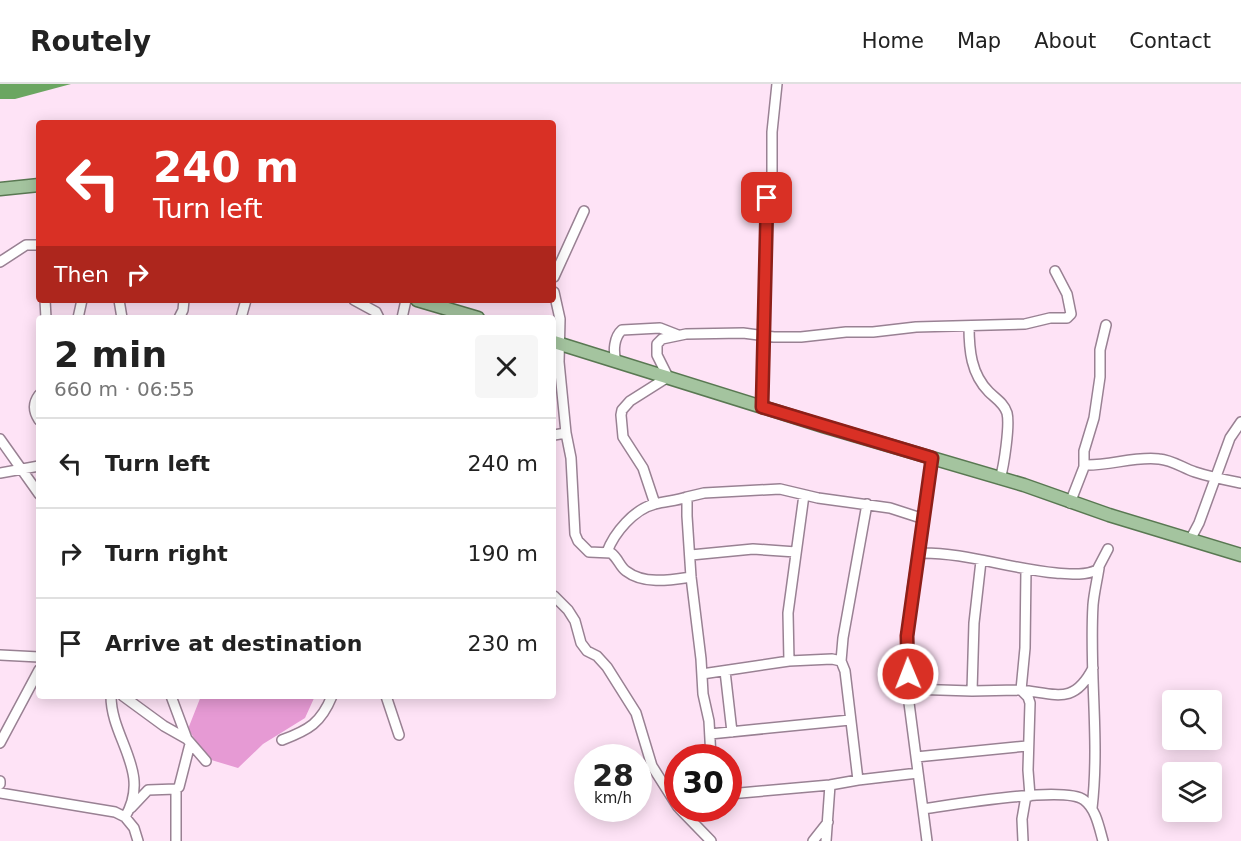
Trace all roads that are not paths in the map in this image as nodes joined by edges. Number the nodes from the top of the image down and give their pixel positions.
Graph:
1 (777, 84) edge
2 (36, 185) edge
3 (0, 189) edge
4 (584, 211) dead end
5 (36, 245) edge
6 (0, 262) edge
7 (1055, 271) dead end
8 (556, 273) edge
9 (556, 299) edge
10 (360, 303) edge
11 (427, 303) edge
12 (378, 315) edge
13 (468, 315) edge
14 (1106, 325) dead end
15 (969, 326) junction
16 (678, 335) junction
17 (765, 336) junction
18 (556, 343) edge
19 (616, 361) junction
20 (668, 378) junction
21 (36, 399) edge
22 (762, 407) junction
23 (36, 414) edge
24 (1241, 422) edge
25 (566, 433) junction
26 (556, 435) edge
27 (0, 439) edge
28 (932, 458) junction
29 (1084, 465) junction
30 (36, 467) edge
31 (21, 470) junction
32 (0, 473) edge
33 (1000, 478) junction
34 (1215, 478) junction
35 (1241, 483) edge
36 (36, 490) edge
37 (804, 495) junction
38 (687, 496) junction
39 (1070, 503) junction
40 (655, 504) junction
41 (867, 504) junction
42 (924, 519) junction
43 (1190, 540) junction
44 (1108, 549) dead end
45 (607, 552) junction
46 (796, 552) junction
47 (919, 553) junction
48 (691, 555) junction
49 (1241, 555) edge
50 (981, 561) junction
51 (1099, 568) junction
52 (1026, 569) junction
53 (692, 577) junction
54 (556, 599) edge
55 (0, 655) edge
56 (36, 657) edge
57 (789, 661) junction
58 (841, 661) junction
59 (1094, 665) junction
60 (726, 671) junction
61 (702, 674) junction
62 (36, 676) edge
63 (909, 689) junction
64 (1021, 690) junction
65 (972, 692) junction
66 (111, 699) edge
67 (127, 699) edge
68 (172, 699) edge
69 (330, 699) edge
70 (387, 699) edge
71 (850, 720) junction
72 (732, 732) junction
73 (710, 734) junction
74 (399, 735) dead end
75 (282, 740) dead end
76 (188, 742) junction
77 (0, 744) edge
78 (710, 744) edge
79 (1027, 746) junction
80 (916, 757) junction
81 (206, 761) dead end
82 (918, 773) junction
83 (858, 780) junction
84 (664, 785) edge
85 (830, 785) junction
86 (176, 789) junction
87 (742, 793) edge
88 (0, 794) edge
89 (1028, 796) junction
90 (1092, 808) junction
91 (923, 809) junction
92 (128, 813) junction
93 (693, 822) edge
94 (828, 822) junction
95 (138, 841) edge
96 (176, 841) edge
97 (711, 841) edge
98 (813, 841) edge
99 (826, 841) edge
100 (927, 841) edge
101 (1023, 841) edge
102 (1103, 841) edge

1 - 17 street
2 - 3 main road
4 - 8 street
5 - 6 street
7 - 15 street
9 - 18 street
10 - 12 street
11 - 13 main road
14 - 29 street
15 - 17 street
15 - 33 street
16 - 17 street
16 - 19 street
16 - 20 street
17 - 22 street
18 - 19 main road
18 - 25 street
19 - 20 main road
20 - 22 main road
20 - 40 street
21 - 23 street
22 - 28 main road
24 - 34 street
25 - 26 street
25 - 45 street
27 - 31 street
28 - 33 main road
28 - 42 street
29 - 34 street
29 - 39 street
30 - 31 street
31 - 32 street
31 - 36 street
33 - 39 main road
34 - 35 street
34 - 43 street
37 - 38 street
37 - 41 street
37 - 46 street
38 - 40 street
38 - 48 street
39 - 43 main road
40 - 45 street
41 - 42 street
41 - 58 street
42 - 47 street
43 - 49 main road
44 - 51 street
45 - 53 street
46 - 48 street
46 - 57 street
47 - 50 street
47 - 63 street
48 - 53 street
50 - 52 street
50 - 65 street
51 - 52 street
51 - 59 street
52 - 64 street
53 - 61 street
54 - 84 street
55 - 56 street
57 - 58 street
57 - 60 street
58 - 71 street
59 - 64 street
59 - 90 street
60 - 61 street
60 - 72 street
61 - 73 street
62 - 77 street
63 - 65 street
63 - 80 street
64 - 65 street
64 - 79 street
66 - 92 street
67 - 76 street
68 - 76 street
69 - 75 street
70 - 74 street
71 - 72 street
71 - 83 street
72 - 73 street
73 - 78 street
76 - 81 street
76 - 86 street
79 - 80 street
79 - 89 street
80 - 82 street
82 - 83 street
82 - 91 street
83 - 85 street
85 - 87 street
85 - 94 street
86 - 92 street
86 - 96 street
88 - 92 street
89 - 90 street
89 - 91 street
89 - 101 street
90 - 102 street
91 - 100 street
92 - 95 street
93 - 97 street
94 - 98 street
94 - 99 street

